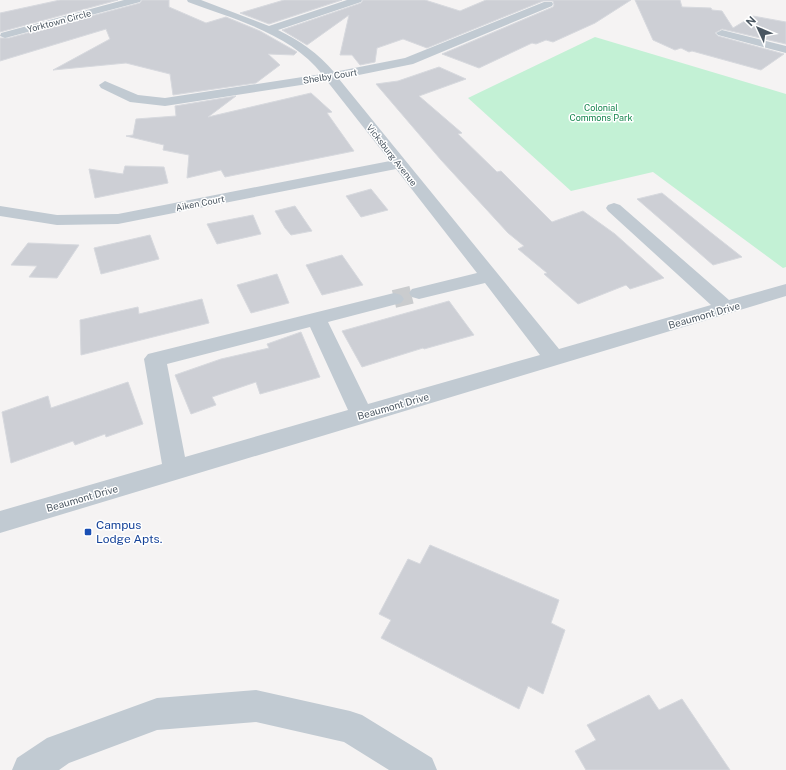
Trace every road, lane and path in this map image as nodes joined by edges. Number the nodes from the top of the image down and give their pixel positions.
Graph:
1 (136, 0) edge
2 (192, 0) edge
3 (357, 0) edge
4 (548, 4) dead end
5 (268, 30) junction
6 (722, 34) dead end
7 (5, 35) dead end
8 (786, 50) edge
9 (330, 76) junction
10 (105, 84) dead end
11 (399, 164) junction
12 (614, 208) dead end
13 (0, 211) edge
14 (491, 276) junction
15 (786, 290) edge
16 (419, 293) tunnel mouth
17 (394, 299) tunnel mouth
18 (726, 308) junction
19 (316, 318) junction
20 (555, 359) junction
21 (362, 415) junction
22 (176, 471) junction
23 (0, 522) edge
24 (29, 770) edge
25 (420, 770) edge

1 - 7 street, Yorktown Circle
2 - 5 street, Vicksburg Avenue
3 - 5 street
4 - 9 street, Shelby Court
5 - 9 street, Vicksburg Avenue
6 - 8 street
9 - 10 street, Shelby Court
9 - 11 street, Vicksburg Avenue
11 - 13 street, Aiken Court
11 - 14 street, Vicksburg Avenue
12 - 18 street
14 - 16 street
14 - 20 street, Vicksburg Avenue
15 - 18 street, Beaumont Drive
17 - 19 street
18 - 20 street, Beaumont Drive
19 - 21 street
19 - 22 street
20 - 21 street, Beaumont Drive
21 - 22 street, Beaumont Drive
22 - 23 street, Beaumont Drive
24 - 25 street

